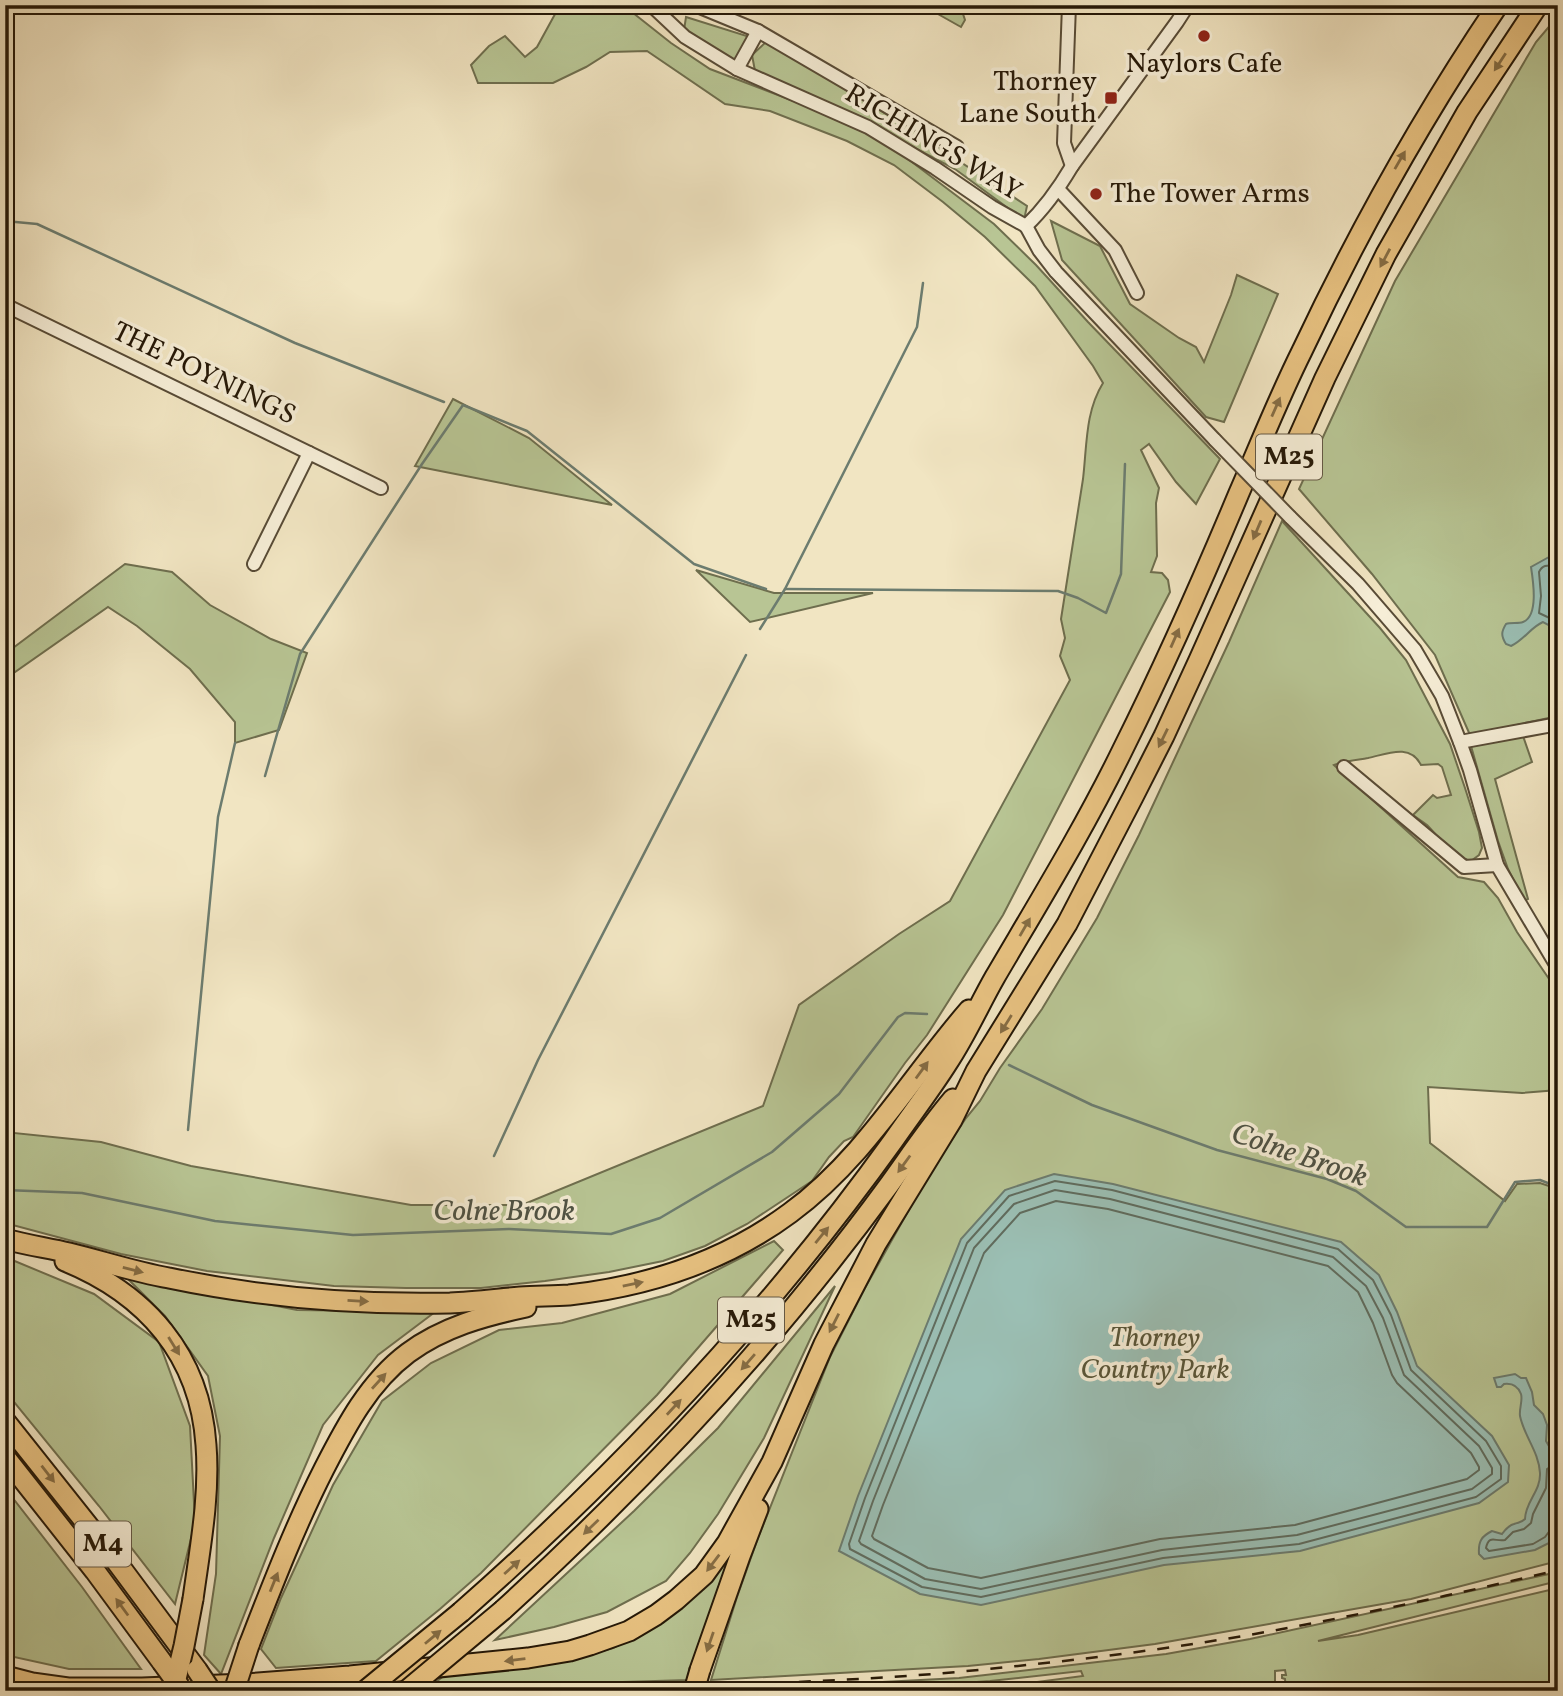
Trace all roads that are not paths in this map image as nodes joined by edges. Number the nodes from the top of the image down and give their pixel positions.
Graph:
1 (650, 5) edge
2 (695, 5) edge
3 (1069, 5) edge
4 (1188, 5) edge
5 (1498, 5) edge
6 (1538, 5) edge
7 (758, 31) junction
8 (737, 69) junction
9 (957, 147) dead end
10 (1072, 166) junction
11 (1058, 188) junction
12 (1026, 226) junction
13 (1137, 293) dead end
14 (5, 305) edge
15 (309, 453) junction
16 (381, 488) dead end
17 (254, 564) dead end
18 (1558, 724) edge
19 (1462, 742) junction
20 (1344, 766) dead end
21 (1497, 865) junction
22 (1558, 968) edge
23 (990, 986) junction
24 (976, 1072) junction
25 (12, 1241) edge
26 (566, 1295) junction
27 (5, 1421) edge
28 (5, 1457) edge
29 (772, 1462) junction
30 (5, 1676) edge
31 (173, 1691) edge
32 (183, 1691) edge
33 (211, 1691) edge
34 (234, 1691) edge
35 (365, 1691) edge
36 (406, 1691) edge
37 (695, 1691) edge

1 - 8 street, RICHINGS WAY
2 - 7 street, RICHINGS WAY
3 - 10 street
4 - 10 street
23 -> 5 highway, M25
6 -> 24 highway, M25
7 - 8 street
7 - 9 street, RICHINGS WAY
8 - 12 street, RICHINGS WAY
10 - 11 street
11 - 12 street
11 - 13 street
12 - 19 street, bridge
14 - 15 street, THE POYNINGS
15 - 16 street, THE POYNINGS
15 - 17 street
18 - 19 street
19 - 21 street
20 - 21 street
21 - 22 street
26 -> 23 highway
35 -> 23 highway, M25, bridge
24 -> 29 highway
24 -> 36 highway, M25, bridge
25 -> 26 highway
25 -> 31 highway, bridge
34 -> 26 highway, bridge
27 -> 33 highway, M4, bridge
32 -> 28 highway, M4, bridge
29 -> 30 highway
29 -> 37 highway, bridge

